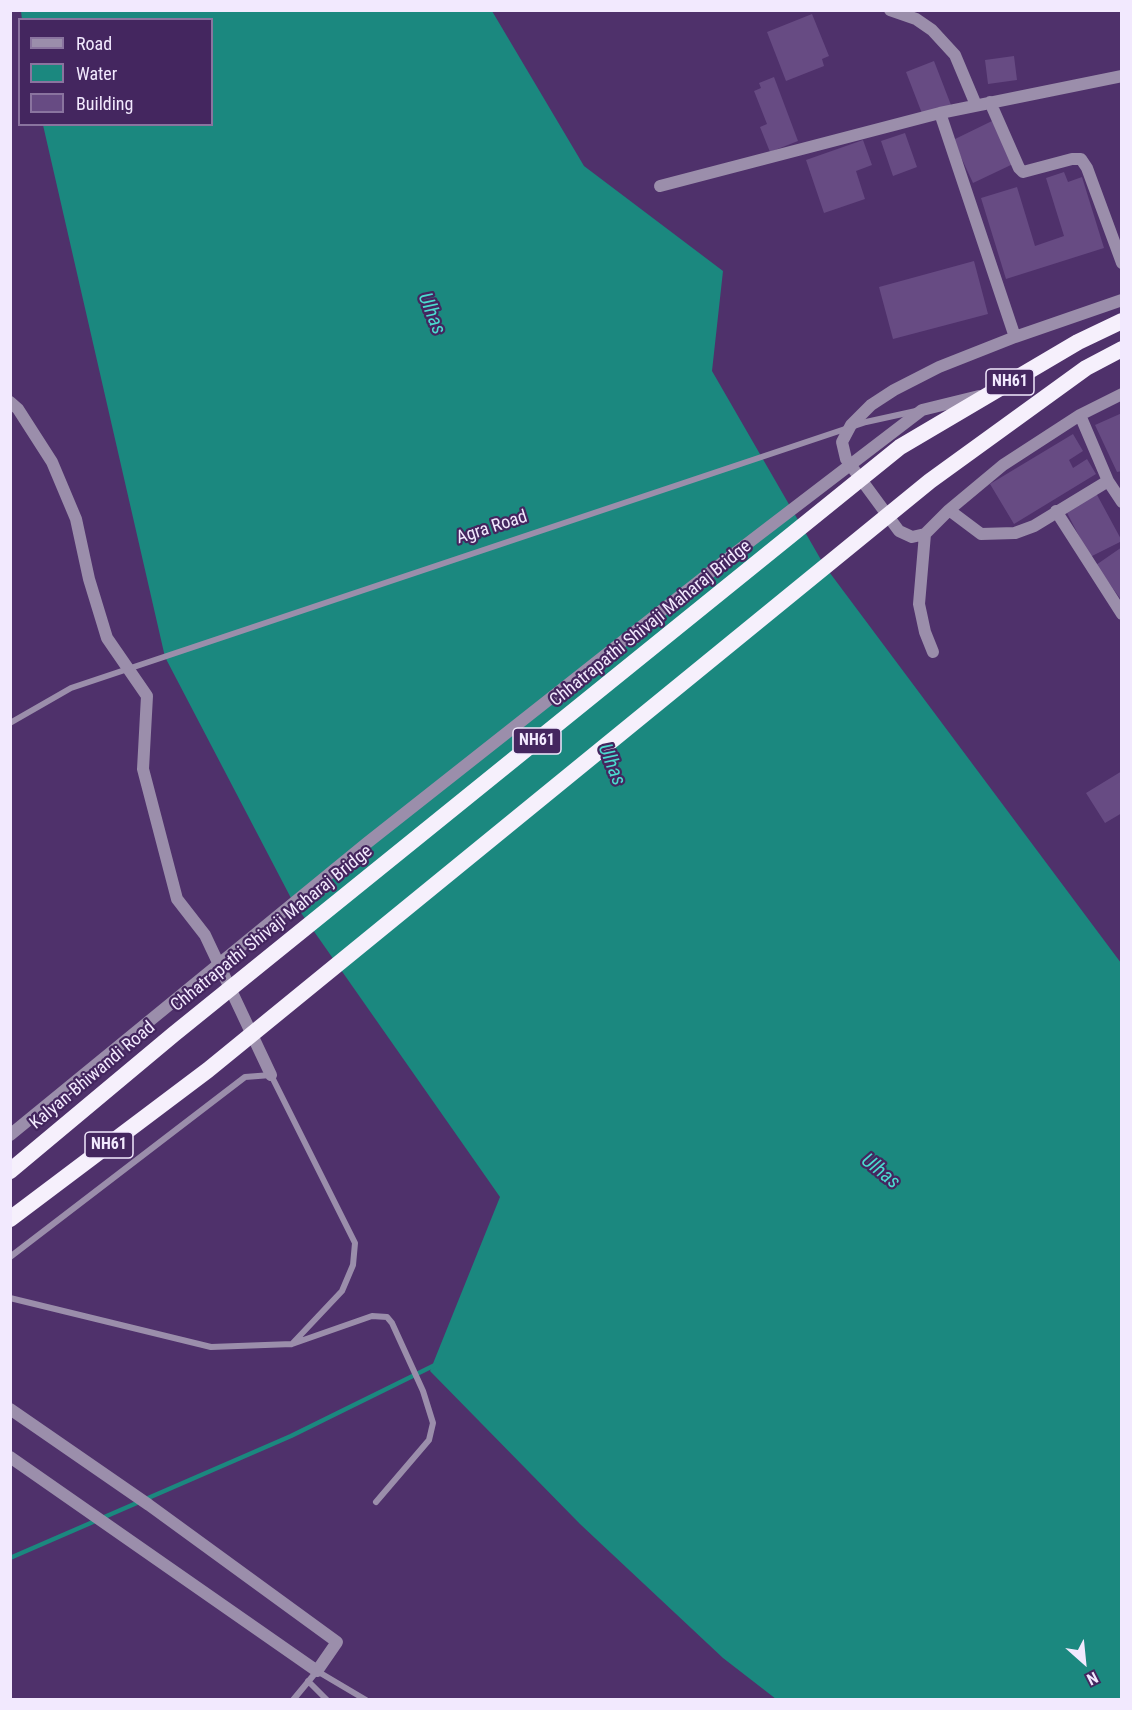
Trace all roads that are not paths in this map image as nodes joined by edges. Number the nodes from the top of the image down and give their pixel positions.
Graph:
1 (890, 10) edge
2 (1122, 76) edge
3 (990, 102) junction
4 (976, 105) junction
5 (940, 113) junction
6 (660, 186) dead end
7 (1122, 263) edge
8 (1122, 300) edge
9 (1122, 321) edge
10 (1015, 337) junction
11 (1122, 349) edge
12 (994, 392) junction
13 (1122, 394) edge
14 (10, 402) edge
15 (922, 410) junction
16 (1080, 415) junction
17 (895, 441) junction
18 (1108, 481) junction
19 (1122, 502) edge
20 (949, 510) junction
21 (1056, 511) junction
22 (926, 534) junction
23 (1122, 614) edge
24 (933, 652) dead end
25 (10, 723) edge
26 (174, 1034) joint
27 (271, 1075) junction
28 (10, 1135) edge
29 (10, 1171) edge
30 (10, 1219) edge
31 (10, 1257) edge
32 (10, 1298) edge
33 (292, 1344) junction
34 (10, 1409) edge
35 (10, 1457) edge
36 (376, 1502) dead end
37 (317, 1671) junction
38 (308, 1681) junction
39 (293, 1700) edge
40 (327, 1700) edge
41 (366, 1700) edge

1 - 4 street
2 - 3 street
3 - 4 street
3 - 7 street
4 - 5 street
5 - 6 street
5 - 10 street
8 - 10 street
9 - 12 highway, NH61
10 - 22 street
11 - 30 highway, NH61
12 - 15 street, Agra Road
12 - 17 highway, NH61
13 - 16 street
14 - 27 street
15 - 17 street
15 - 25 lane, Agra Road
16 - 18 street
16 - 20 street
17 - 26 highway, Chhatrapathi Shivaji Maharaj Bridge / NH61
17 - 28 street
18 - 19 street
18 - 21 street
20 - 21 street
20 - 22 street
21 - 23 street
22 - 24 street
26 - 29 highway, Kalyan-Bhiwandi Road / NH61
27 - 31 lane
27 - 33 lane
32 - 33 lane
33 - 36 lane
34 - 37 street
35 - 37 street
37 - 38 lane
37 - 41 lane
38 - 39 lane
38 - 40 lane

